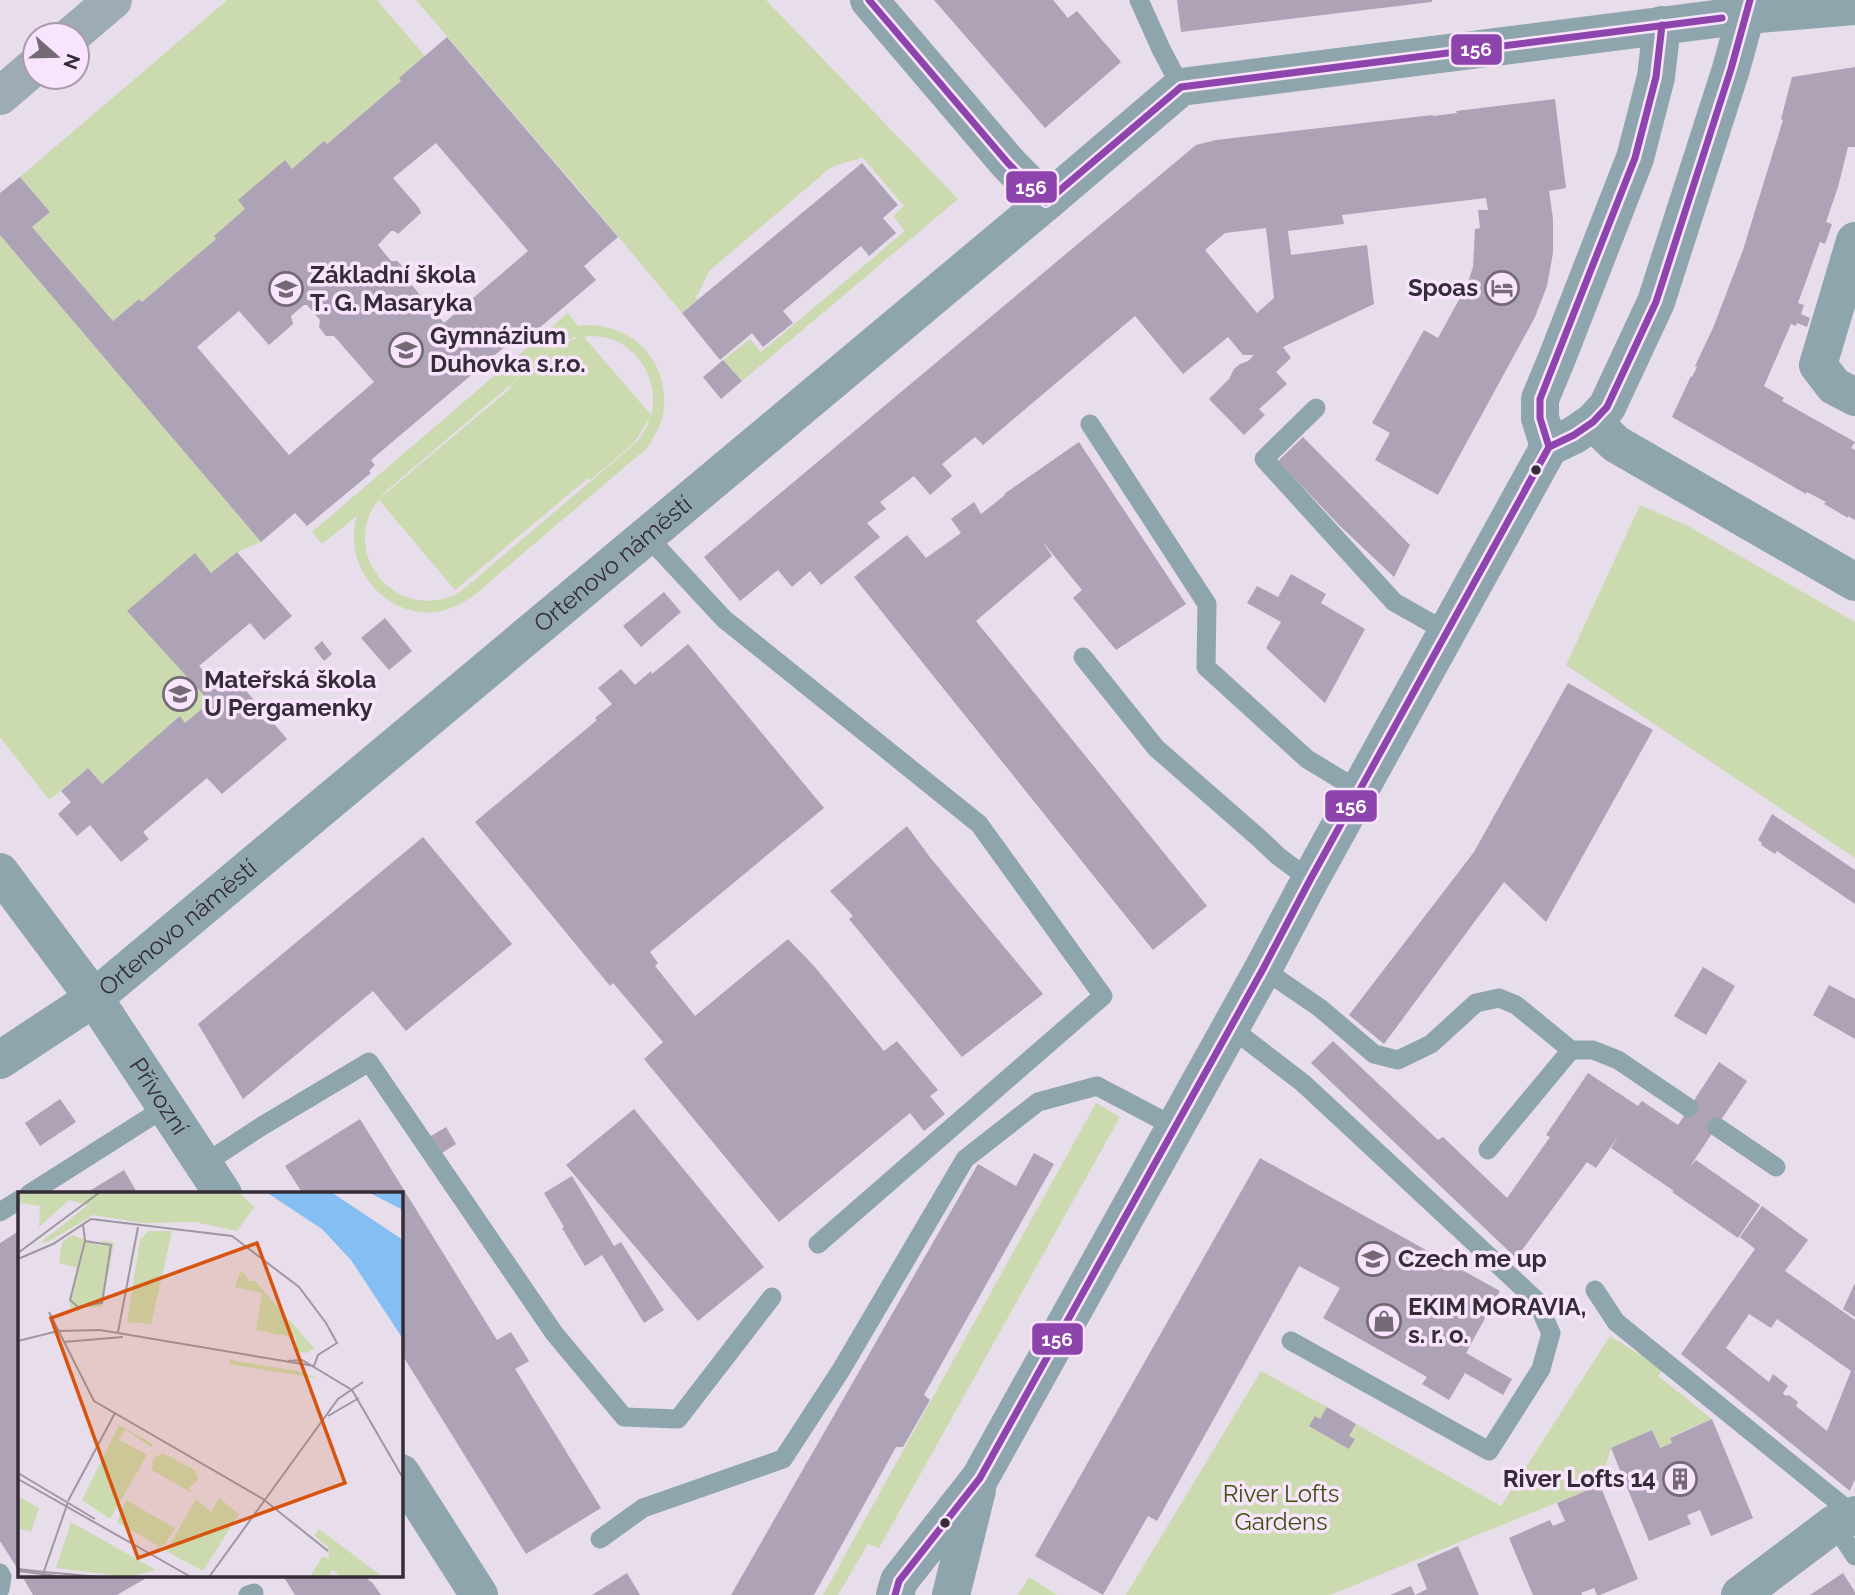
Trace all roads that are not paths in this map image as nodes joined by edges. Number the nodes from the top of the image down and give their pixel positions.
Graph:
1 (113, 0) edge
2 (869, 0) edge
3 (1139, 0) edge
4 (1855, 6) edge
5 (1748, 8) edge
6 (88, 21) edge
7 (1662, 26) junction
8 (21, 78) edge
9 (1181, 87) junction
10 (0, 96) edge
11 (1046, 202) junction
12 (1855, 241) edge
13 (1855, 397) edge
14 (1316, 408) dead end
15 (1593, 422) junction
16 (1090, 424) dead end
17 (1549, 447) junction
18 (647, 536) junction
19 (1855, 582) edge
20 (1447, 632) junction
21 (1083, 657) dead end
22 (1360, 791) junction
23 (0, 872) edge
24 (1310, 880) junction
25 (1263, 969) junction
26 (94, 998) junction
27 (1230, 1027) junction
28 (1571, 1050) junction
29 (0, 1060) edge
30 (166, 1107) junction
31 (1689, 1108) dead end
32 (1175, 1127) junction
33 (1717, 1127) dead end
34 (1488, 1150) dead end
35 (1776, 1167) dead end
36 (214, 1179) edge
37 (32, 1192) edge
38 (18, 1201) edge
39 (0, 1212) edge
40 (818, 1244) dead end
41 (1595, 1290) dead end
42 (772, 1297) dead end
43 (1290, 1341) dead end
44 (402, 1475) edge
45 (980, 1478) junction
46 (1848, 1518) edge
47 (600, 1539) dead end
48 (1855, 1556) edge
49 (0, 1573) edge
50 (0, 1588) edge
51 (479, 1595) edge
52 (895, 1595) edge
53 (951, 1595) edge
54 (1740, 1595) edge

1 - 6 main road
2 - 11 street
3 - 9 lane
4 - 5 street
5 - 7 street
5 - 15 street
7 - 9 street
7 - 17 street
8 - 10 main road
9 - 11 street, Ortenovo náměstí
11 - 18 street, Ortenovo náměstí
12 - 13 street
14 - 20 lane
15 - 17 street
15 - 19 street
16 - 22 lane
17 - 20 street
18 - 26 street, Ortenovo náměstí
18 - 40 lane
20 - 22 street
21 - 24 lane
22 - 24 street
23 - 26 street, Ortenovo náměstí
24 - 25 street
25 - 27 street
25 - 28 lane
26 - 29 street
26 - 30 street, Přívozní
27 - 32 street
27 - 43 lane
28 - 31 lane
28 - 34 lane
30 - 36 street, Přívozní
30 - 37 lane
32 - 45 street
32 - 47 lane
33 - 35 lane
36 - 42 lane
38 - 39 lane
41 - 46 lane
44 - 51 street
45 - 52 street
45 - 53 street
46 - 48 lane
46 - 54 street
49 - 50 lane

